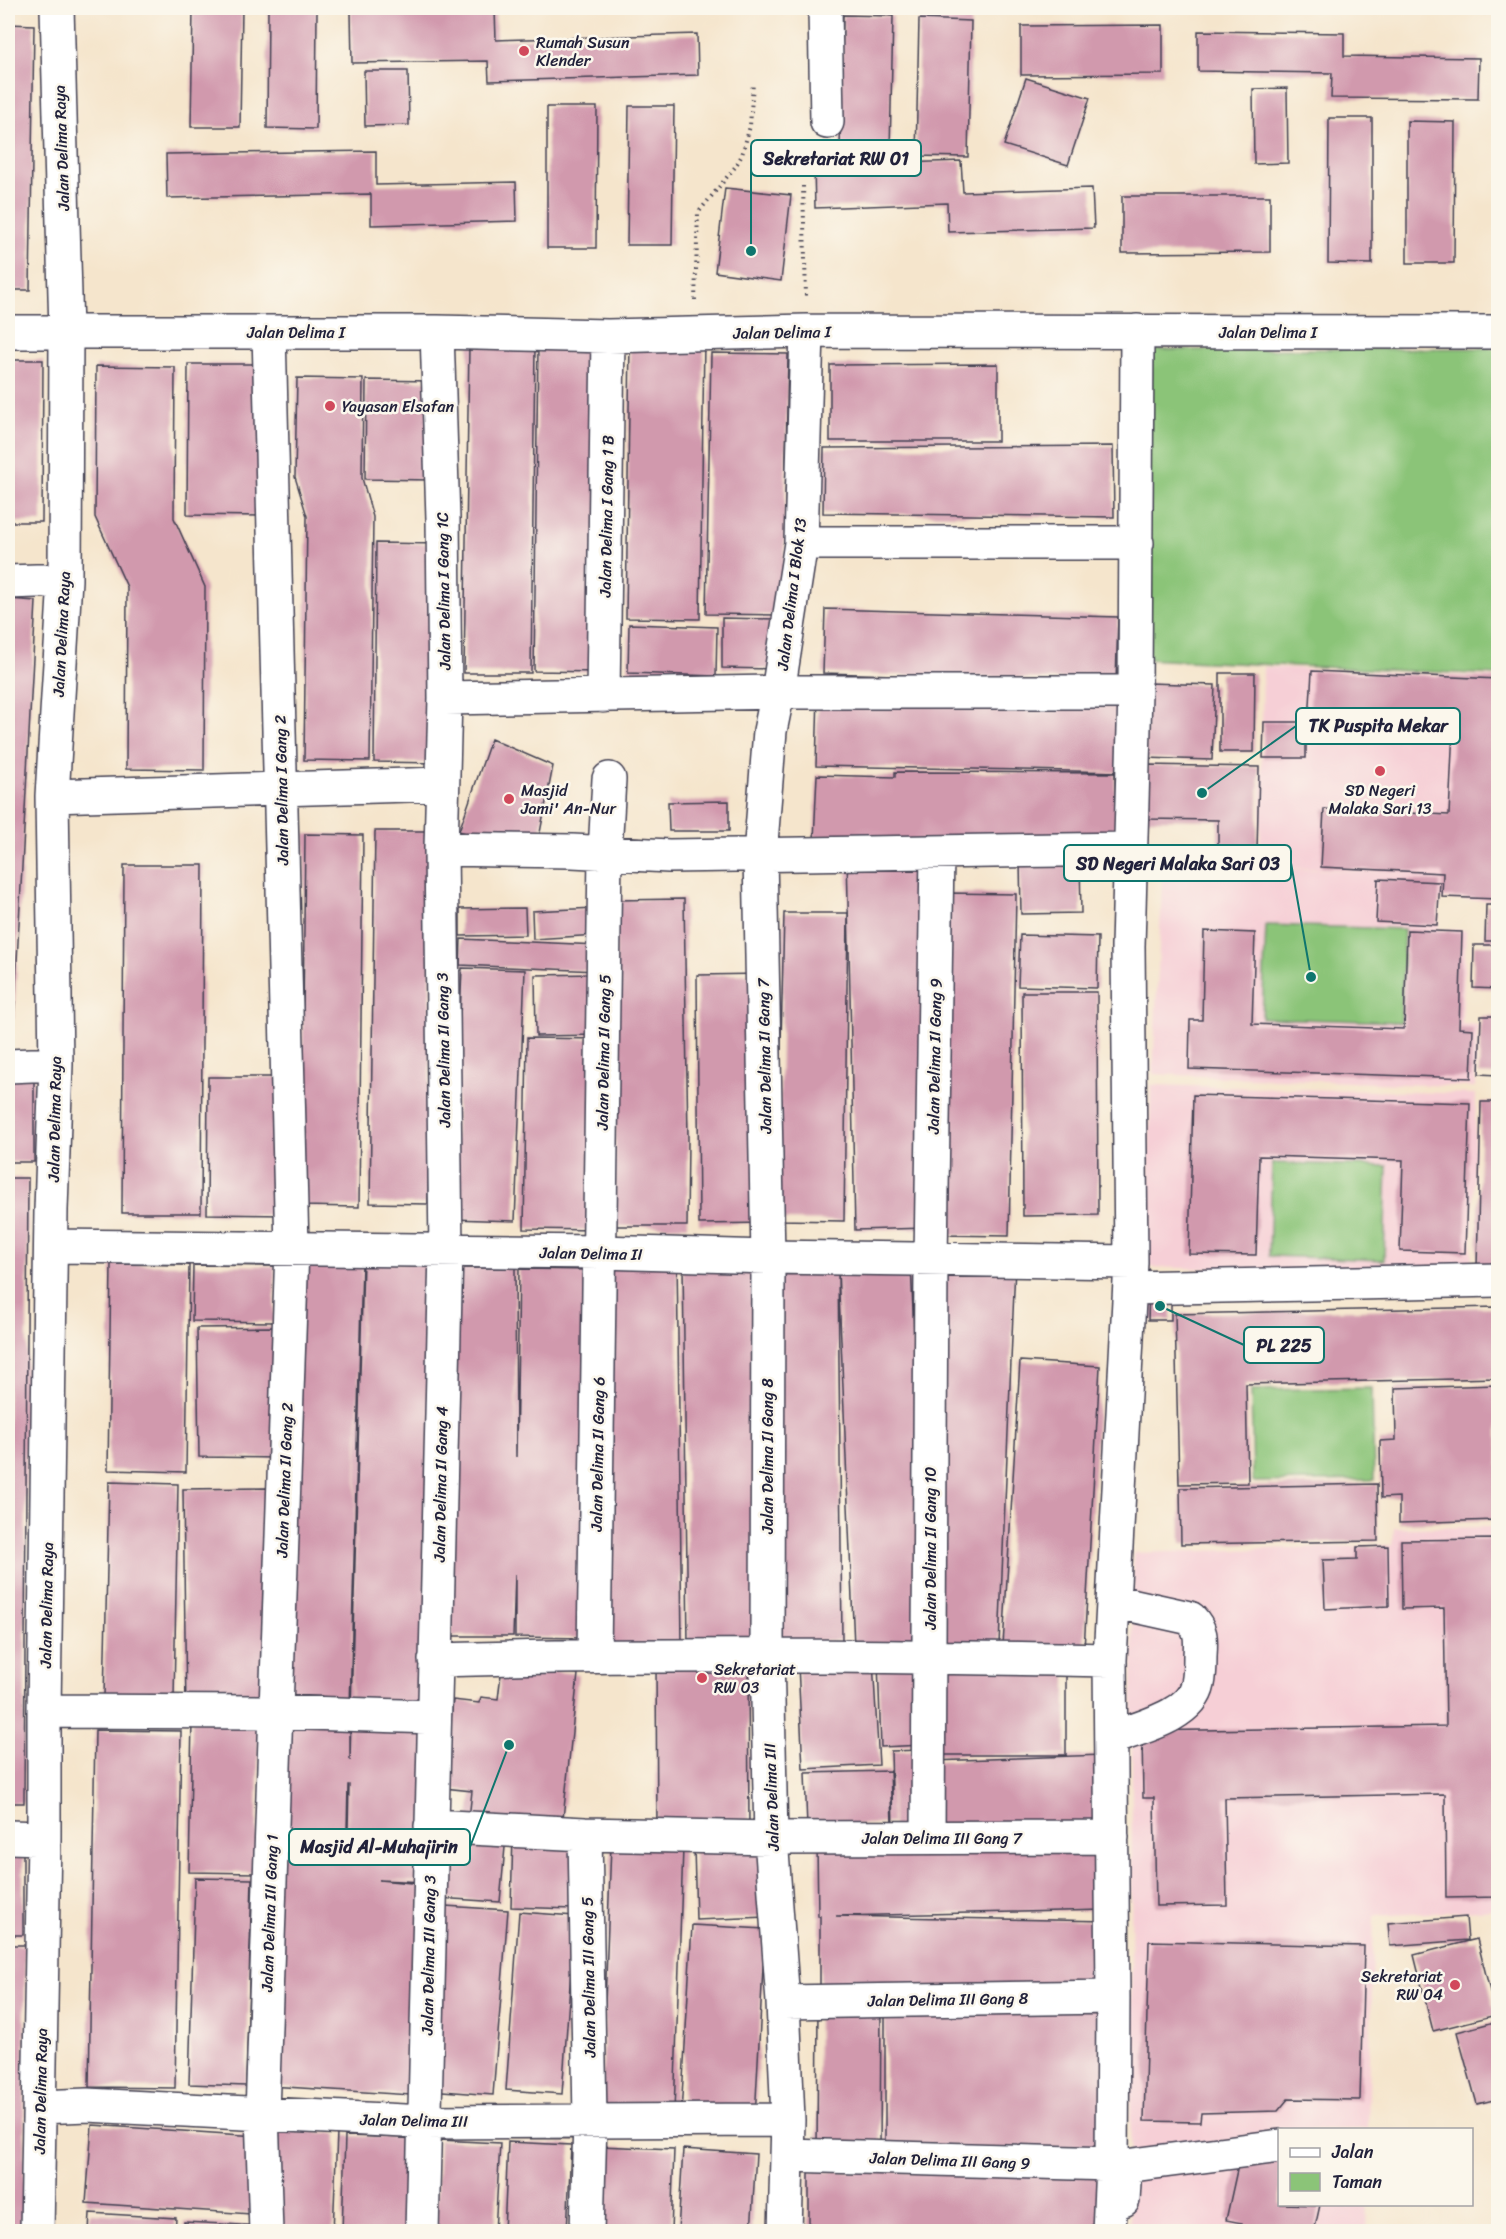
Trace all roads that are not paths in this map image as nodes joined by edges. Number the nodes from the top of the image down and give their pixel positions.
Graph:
1 (57, 8) edge
2 (825, 8) edge
3 (827, 122) dead end
4 (66, 331) junction
5 (807, 331) junction
6 (8, 332) edge
7 (269, 332) junction
8 (437, 332) junction
9 (1137, 332) junction
10 (1498, 332) edge
11 (608, 336) junction
12 (801, 543) junction
13 (1137, 543) junction
14 (65, 580) junction
15 (8, 582) edge
16 (778, 692) junction
17 (1135, 692) junction
18 (603, 696) junction
19 (445, 698) junction
20 (609, 778) dead end
21 (442, 784) junction
22 (282, 789) junction
23 (52, 796) junction
24 (441, 849) junction
25 (1131, 849) junction
26 (605, 852) junction
27 (937, 852) junction
28 (760, 855) junction
29 (56, 1064) junction
30 (8, 1066) edge
31 (51, 1246) junction
32 (292, 1248) junction
33 (446, 1251) junction
34 (601, 1252) junction
35 (768, 1257) junction
36 (930, 1259) junction
37 (1130, 1275) junction
38 (1498, 1280) edge
39 (1113, 1601) junction
40 (767, 1654) junction
41 (594, 1655) junction
42 (929, 1656) junction
43 (435, 1660) junction
44 (1110, 1660) junction
45 (44, 1711) junction
46 (275, 1712) junction
47 (434, 1717) junction
48 (1112, 1738) junction
49 (431, 1826) junction
50 (585, 1834) junction
51 (8, 1837) edge
52 (44, 1838) junction
53 (771, 1838) junction
54 (928, 1838) junction
55 (1112, 1838) junction
56 (1113, 1996) junction
57 (783, 2002) junction
58 (40, 2107) junction
59 (262, 2113) junction
60 (590, 2120) junction
61 (788, 2120) junction
62 (424, 2122) junction
63 (1278, 2146) edge
64 (787, 2155) junction
65 (1112, 2164) junction
66 (37, 2232) edge
67 (266, 2232) edge
68 (422, 2232) edge
69 (587, 2232) edge
70 (785, 2232) edge
71 (1109, 2232) edge
72 (1123, 2232) edge

1 - 4 street, Jalan Delima Raya
2 - 3 street
4 - 6 street, Jalan Delima I
4 - 7 street, Jalan Delima I
4 - 14 street, Jalan Delima Raya
5 - 9 street, Jalan Delima I
5 - 11 street, Jalan Delima I
5 - 12 street, Jalan Delima I Blok 13
7 - 8 street, Jalan Delima I
7 - 22 street, Jalan Delima I Gang 2
8 - 11 street, Jalan Delima I
8 - 19 street, Jalan Delima I Gang 1C
9 - 10 street, Jalan Delima I
9 - 13 street
11 - 18 street, Jalan Delima I Gang 1 B
12 - 13 street
12 - 16 street, Jalan Delima I Blok 13
13 - 17 street
14 - 15 street
14 - 23 street, Jalan Delima Raya
16 - 17 street
16 - 18 street
16 - 28 street, Jalan Delima I Blok 13
17 - 25 street
18 - 19 street
19 - 21 street, Jalan Delima I Gang 1C
20 - 26 street, Jalan Delima II Gang 5
21 - 22 street
21 - 24 street, Jalan Delima I Gang 1C
22 - 23 street
22 - 32 street, Jalan Delima I Gang 2
23 - 29 street, Jalan Delima Raya
24 - 26 street
24 - 33 street, Jalan Delima II Gang 3
25 - 27 street
25 - 37 street
26 - 28 street
26 - 34 street, Jalan Delima II Gang 5
27 - 28 street
27 - 36 street, Jalan Delima II Gang 9
28 - 35 street, Jalan Delima II Gang 7
29 - 30 street
29 - 31 street, Jalan Delima Raya
31 - 32 street, Jalan Delima II
31 - 45 street, Jalan Delima Raya
32 - 33 street, Jalan Delima II
32 - 46 street, Jalan Delima II Gang 2
33 - 34 street, Jalan Delima II
33 - 43 street, Jalan Delima II Gang 4
34 - 35 street, Jalan Delima II
34 - 41 street, Jalan Delima II Gang 6
35 - 36 street, Jalan Delima II
35 - 40 street, Jalan Delima II Gang 8
36 - 37 street, Jalan Delima II
36 - 42 street, Jalan Delima II Gang 10
37 - 38 street, Jalan Delima II
37 - 39 street
39 - 44 street
39 - 48 street
40 - 41 street
40 - 42 street
40 - 53 street, Jalan Delima III
41 - 43 street
42 - 44 street
42 - 54 street, Jalan Delima II Gang 10
43 - 47 street, Jalan Delima II Gang 4
44 - 48 street
45 - 46 street
45 - 52 street, Jalan Delima Raya
46 - 47 street
46 - 59 street, Jalan Delima III Gang 1
47 - 49 street, Jalan Delima III Gang 3
48 - 55 street
49 - 50 street, Jalan Delima III Gang 7
49 - 62 street, Jalan Delima III Gang 3
50 - 53 street, Jalan Delima III Gang 7
50 - 60 street, Jalan Delima III Gang 5
51 - 52 street
52 - 58 street, Jalan Delima Raya
53 - 54 street, Jalan Delima III Gang 7
53 - 57 street, Jalan Delima III
54 - 55 street, Jalan Delima III Gang 7
55 - 56 street
56 - 57 street, Jalan Delima III Gang 8
56 - 65 street
57 - 61 street, Jalan Delima III
58 - 59 street, Jalan Delima III
58 - 66 street, Jalan Delima Raya
59 - 62 street, Jalan Delima III
59 - 67 street, Jalan Delima III Gang 1
60 - 61 street, Jalan Delima III
60 - 62 street, Jalan Delima III
60 - 69 street, Jalan Delima III Gang 5
61 - 64 street, Jalan Delima III
62 - 68 street, Jalan Delima III Gang 3
63 - 72 street
64 - 65 street, Jalan Delima III Gang 9
64 - 70 street, Jalan Delima III
65 - 71 street

